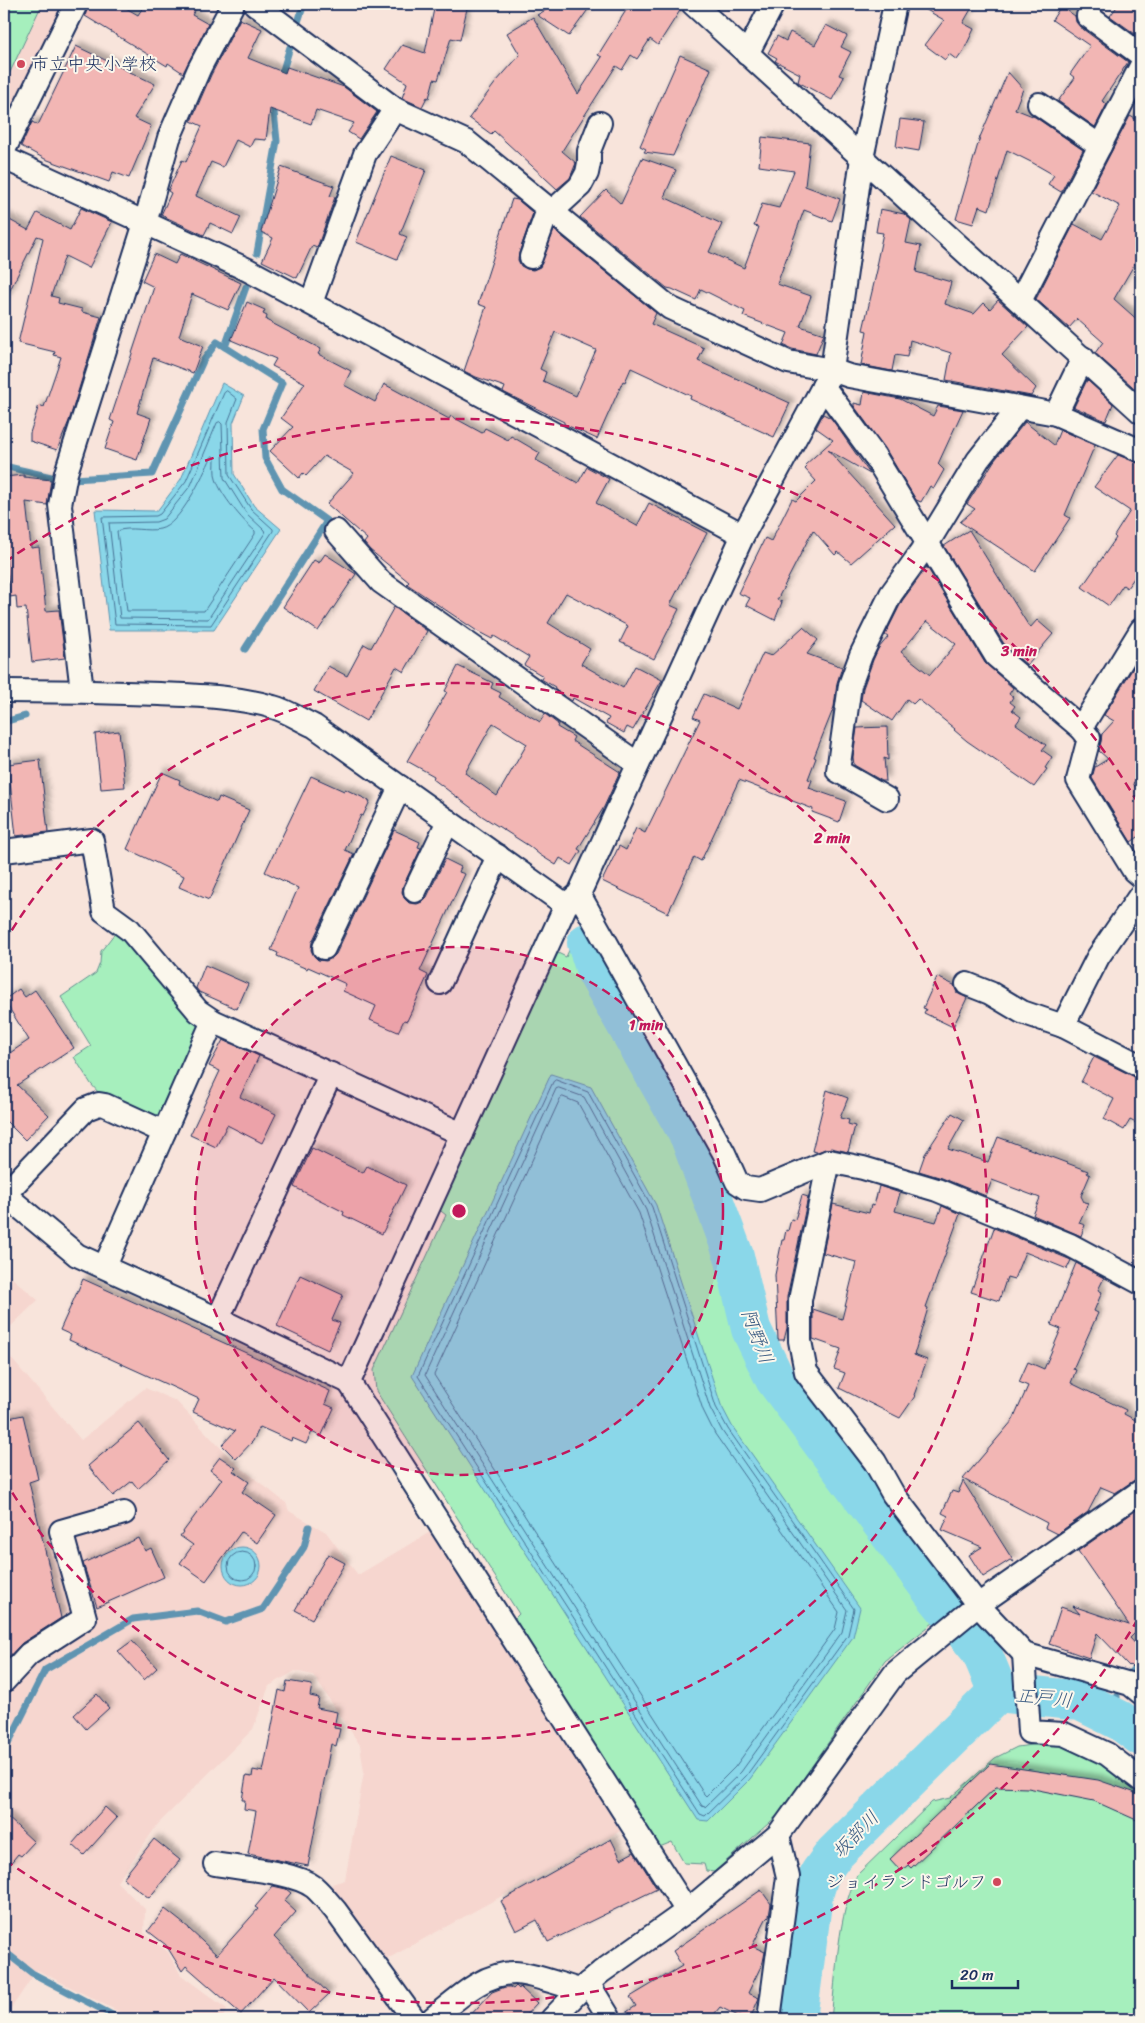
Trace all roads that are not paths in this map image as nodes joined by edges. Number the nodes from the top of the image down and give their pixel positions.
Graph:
1 (76, 4) edge
2 (233, 4) edge
3 (255, 4) edge
4 (693, 4) edge
5 (773, 4) edge
6 (895, 4) edge
7 (1088, 16) dead end
8 (747, 54) junction
9 (1141, 55) edge
10 (1141, 66) edge
11 (1039, 104) dead end
12 (395, 109) junction
13 (600, 123) dead end
14 (1100, 146) junction
15 (4, 150) edge
16 (4, 158) edge
17 (862, 158) junction
18 (554, 211) junction
19 (145, 223) junction
20 (532, 257) dead end
21 (1020, 301) junction
22 (311, 304) junction
23 (1083, 358) junction
24 (828, 378) junction
25 (1019, 408) junction
26 (1141, 412) edge
27 (1056, 414) junction
28 (1141, 451) edge
29 (336, 531) dead end
30 (743, 535) junction
31 (927, 544) junction
32 (1141, 630) edge
33 (4, 691) edge
34 (82, 691) junction
35 (1081, 728) junction
36 (638, 764) junction
37 (400, 787) junction
38 (887, 799) dead end
39 (448, 821) junction
40 (4, 851) edge
41 (498, 856) junction
42 (1139, 869) edge
43 (415, 891) dead end
44 (1141, 894) edge
45 (572, 899) junction
46 (324, 948) dead end
47 (440, 983) dead end
48 (967, 984) dead end
49 (214, 1022) junction
50 (1063, 1026) junction
51 (1141, 1066) edge
52 (331, 1074) junction
53 (164, 1132) junction
54 (462, 1134) junction
55 (829, 1161) junction
56 (4, 1195) edge
57 (105, 1266) junction
58 (1141, 1283) edge
59 (218, 1319) junction
60 (349, 1382) junction
61 (1141, 1491) edge
62 (124, 1513) dead end
63 (976, 1607) junction
64 (1024, 1654) junction
65 (4, 1681) edge
66 (1138, 1684) edge
67 (1141, 1780) edge
68 (778, 1835) junction
69 (215, 1864) dead end
70 (687, 1911) junction
71 (584, 1986) junction
72 (414, 2019) edge
73 (432, 2019) edge
74 (552, 2019) edge
75 (610, 2019) edge
76 (769, 2019) edge

1 - 15 street
2 - 19 street
3 - 12 street
4 - 8 street
5 - 8 street
6 - 17 street
7 - 9 street
8 - 17 street
10 - 14 street
11 - 14 street
12 - 18 street
12 - 22 street
13 - 18 street
14 - 21 street
16 - 19 street
17 - 21 street
17 - 24 street
18 - 20 street
18 - 24 street
19 - 22 street
19 - 34 street
21 - 23 street
22 - 30 street
23 - 26 street
23 - 27 street
24 - 25 street
24 - 30 street
24 - 31 street
25 - 27 street
25 - 31 street
27 - 28 street
29 - 36 street
30 - 36 street
31 - 35 street
31 - 38 street
32 - 35 street
33 - 34 street
34 - 37 street
35 - 42 street
36 - 45 street
37 - 39 street
37 - 46 street
39 - 41 street
39 - 43 street
40 - 49 street
41 - 45 street
41 - 47 street
44 - 50 street
45 - 54 street
45 - 55 street
48 - 50 street
49 - 52 street
49 - 53 street
50 - 51 street
52 - 54 street
52 - 59 street
53 - 56 street
53 - 57 street
54 - 60 street
55 - 58 street
55 - 63 street
56 - 57 street
57 - 59 street
59 - 60 street
60 - 70 street
61 - 63 street
62 - 65 street
63 - 64 street
63 - 68 street
64 - 66 street
64 - 67 street
68 - 70 street
68 - 76 street
69 - 72 street
70 - 71 street
71 - 73 street
71 - 74 street
71 - 75 street

